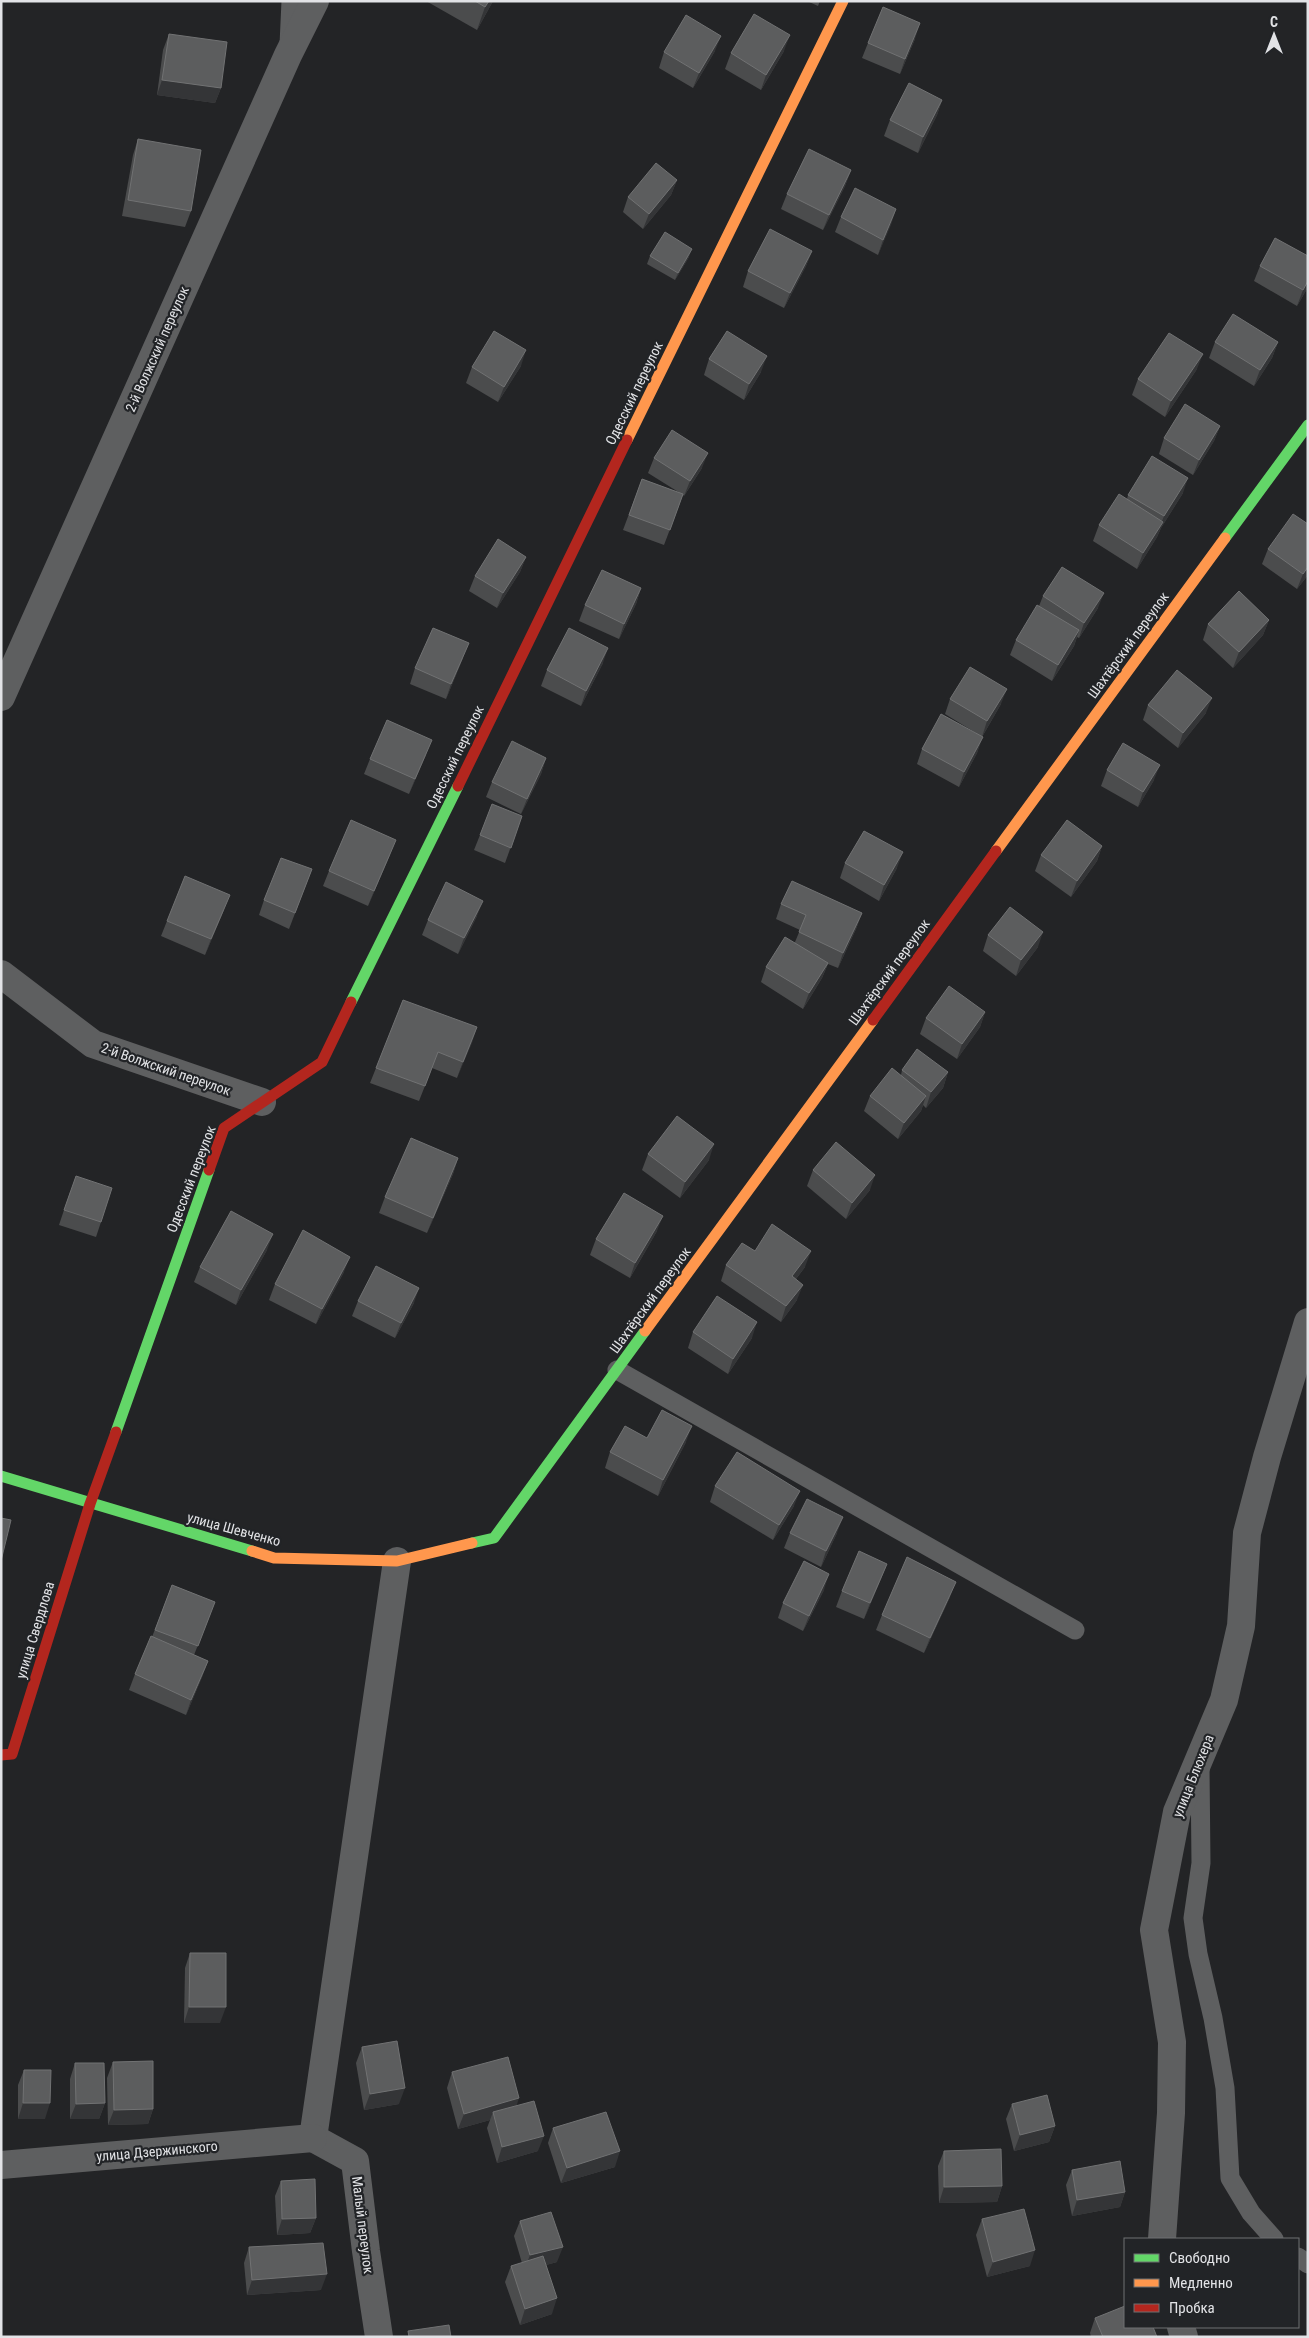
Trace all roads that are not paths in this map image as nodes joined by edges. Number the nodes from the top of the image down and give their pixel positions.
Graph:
1 (292, 1) edge
2 (315, 1) edge
3 (843, 1) edge
4 (288, 55) junction
5 (1308, 424) edge
6 (1, 696) edge
7 (1, 974) edge
8 (262, 1102) junction
9 (1308, 1322) edge
10 (617, 1370) junction
11 (1, 1476) edge
12 (90, 1504) junction
13 (494, 1538) joint
14 (397, 1562) junction
15 (1075, 1630) dead end
16 (1, 1755) edge
17 (1200, 1758) junction
18 (313, 2138) junction
19 (1, 2165) edge
20 (1162, 2238) edge
21 (1273, 2238) edge
22 (379, 2337) edge

1 - 4 lane
2 - 4 street, 2-й Волжский переулок
3 - 8 street, Одесский переулок
4 - 6 street, 2-й Волжский переулок
5 - 10 street, Шахтёрский переулок
7 - 8 street, 2-й Волжский переулок
8 - 12 street, Одесский переулок
9 - 17 street, улица Блюхера
10 - 13 street, Шахтёрский переулок
10 - 15 lane
11 - 12 street, улица Шевченко
12 - 14 street, улица Шевченко
12 - 16 street, улица Свердлова
13 - 14 street, улица Шевченко
14 - 18 street
17 - 20 street, улица Блюхера
17 - 21 lane
18 - 19 street, улица Дзержинского
18 - 22 street, Малый переулок

